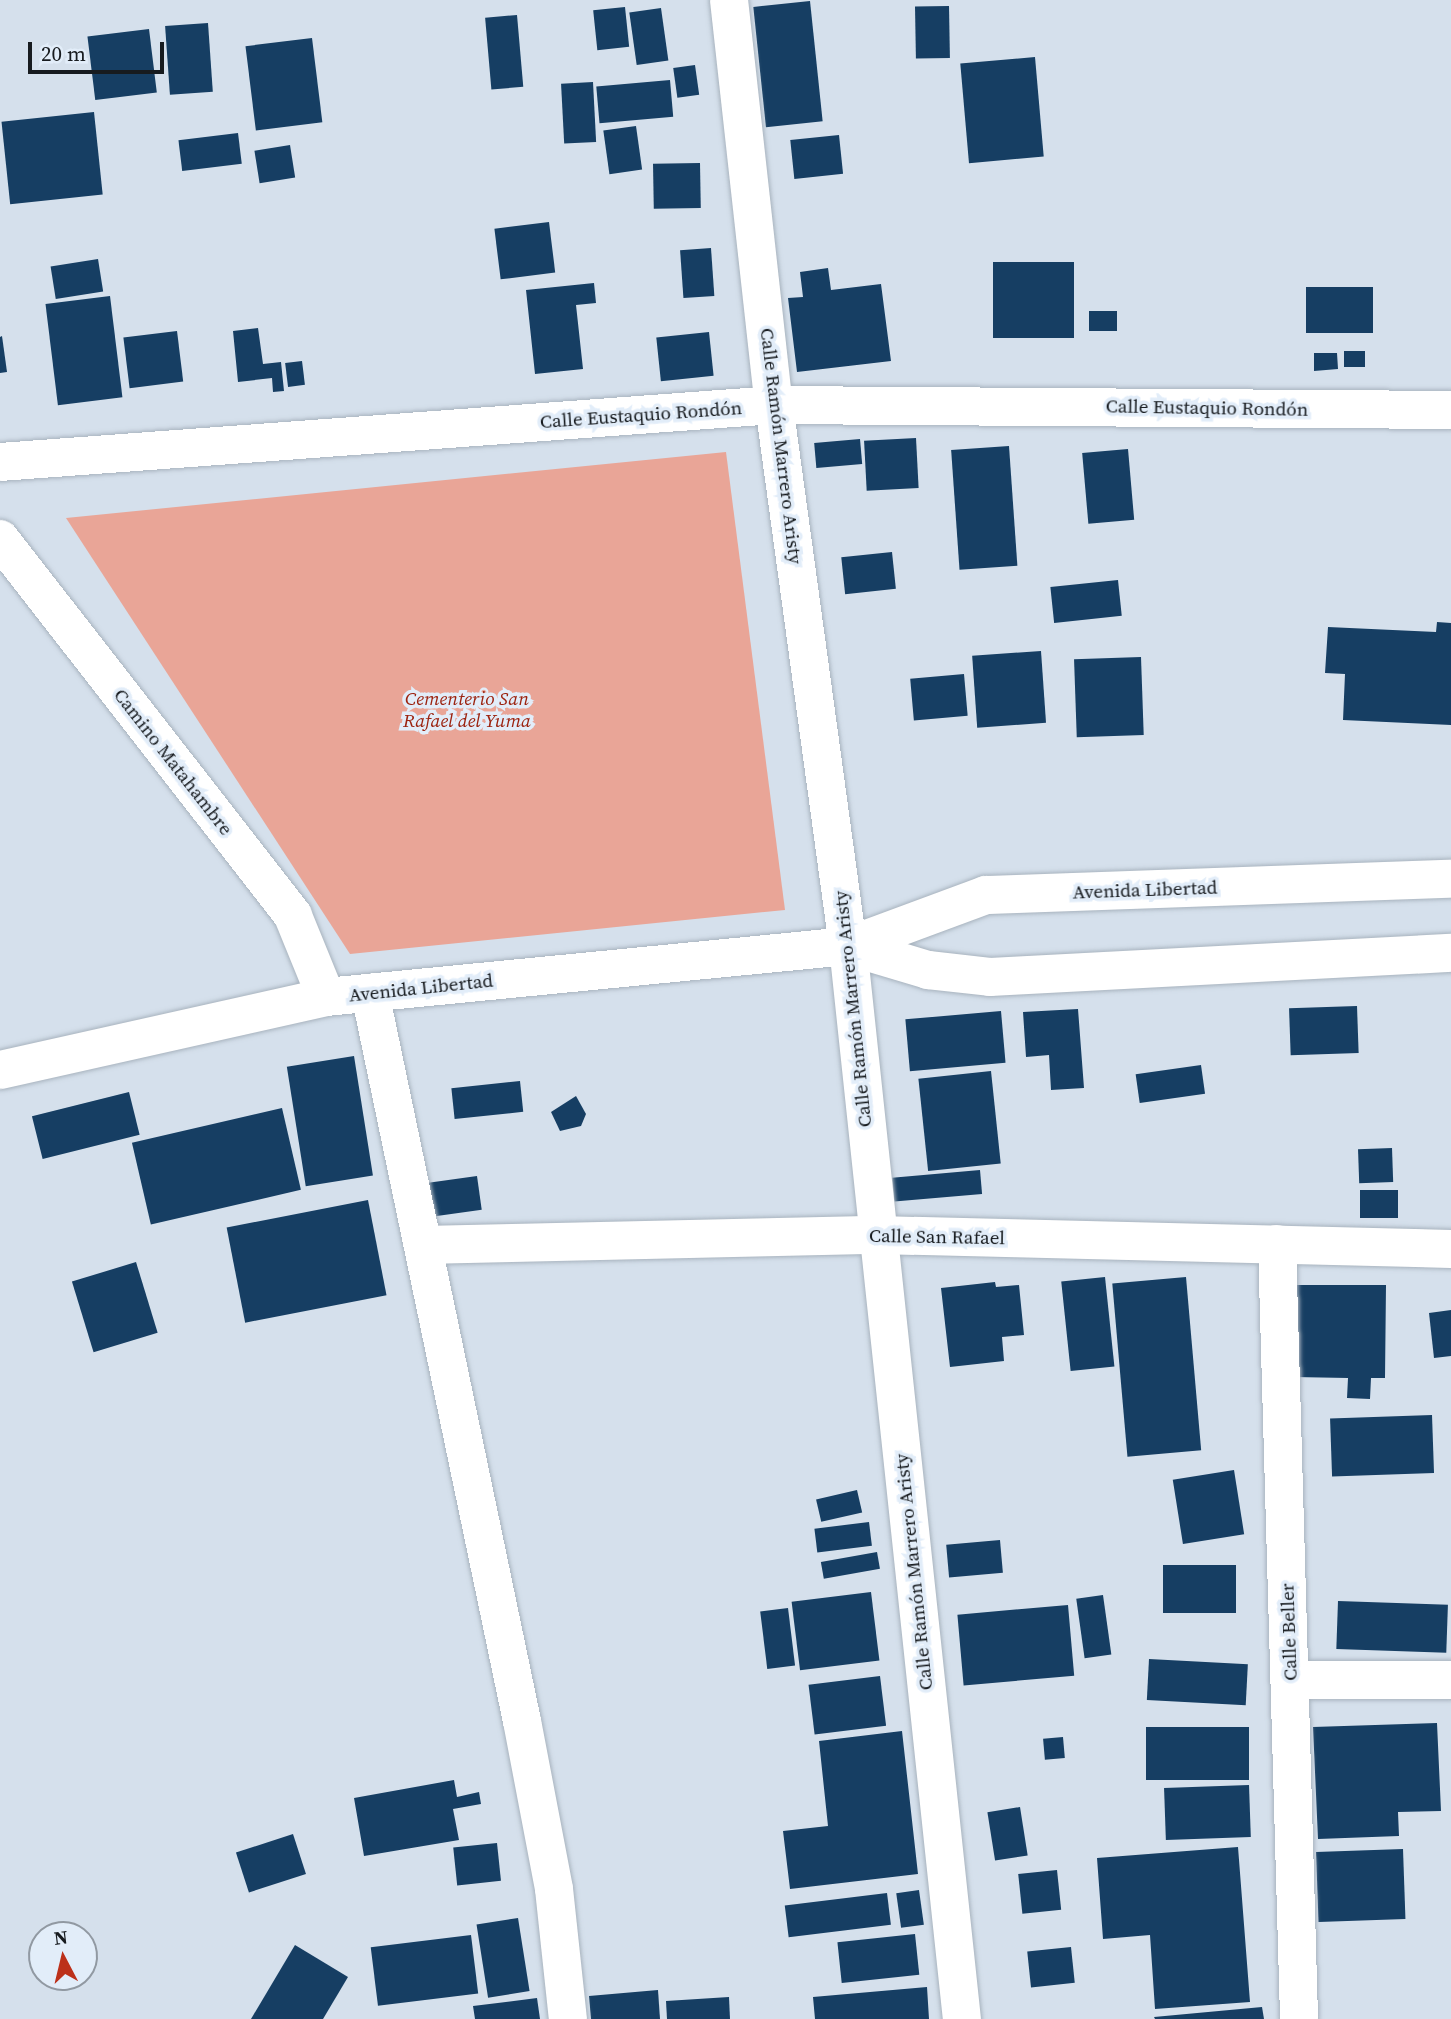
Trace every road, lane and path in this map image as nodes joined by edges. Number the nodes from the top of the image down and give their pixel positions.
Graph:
1 (729, 0) edge
2 (774, 405) junction
3 (1451, 410) edge
4 (0, 462) edge
5 (0, 539) edge
6 (1451, 879) edge
7 (848, 946) junction
8 (1451, 953) edge
9 (370, 993) junction
10 (326, 997) junction
11 (0, 1070) edge
12 (878, 1235) junction
13 (1277, 1244) junction
14 (423, 1245) junction
15 (1451, 1249) edge
16 (1291, 1680) junction
17 (1451, 1680) edge
18 (568, 2019) edge
19 (962, 2019) edge
20 (1299, 2019) edge

1 - 2 street, Calle Ramón Marrero Aristy
2 - 3 street, Calle Eustaquio Rondón
2 - 4 street, Calle Eustaquio Rondón
2 - 7 street, Calle Ramón Marrero Aristy
5 - 10 street, Camino Matahambre
6 - 7 street, Avenida Libertad
7 - 8 street, Avenida Libertad
7 - 9 street, Avenida Libertad
7 - 12 street, Calle Ramón Marrero Aristy
9 - 10 street, Avenida Libertad
9 - 14 street
10 - 11 street, Avenida Libertad
12 - 13 street, Calle San Rafael
12 - 14 street, Calle San Rafael
12 - 19 street, Calle Ramón Marrero Aristy
13 - 15 street, Calle San Rafael
13 - 16 street, Calle Beller
14 - 18 street
16 - 17 street
16 - 20 street, Calle Beller

